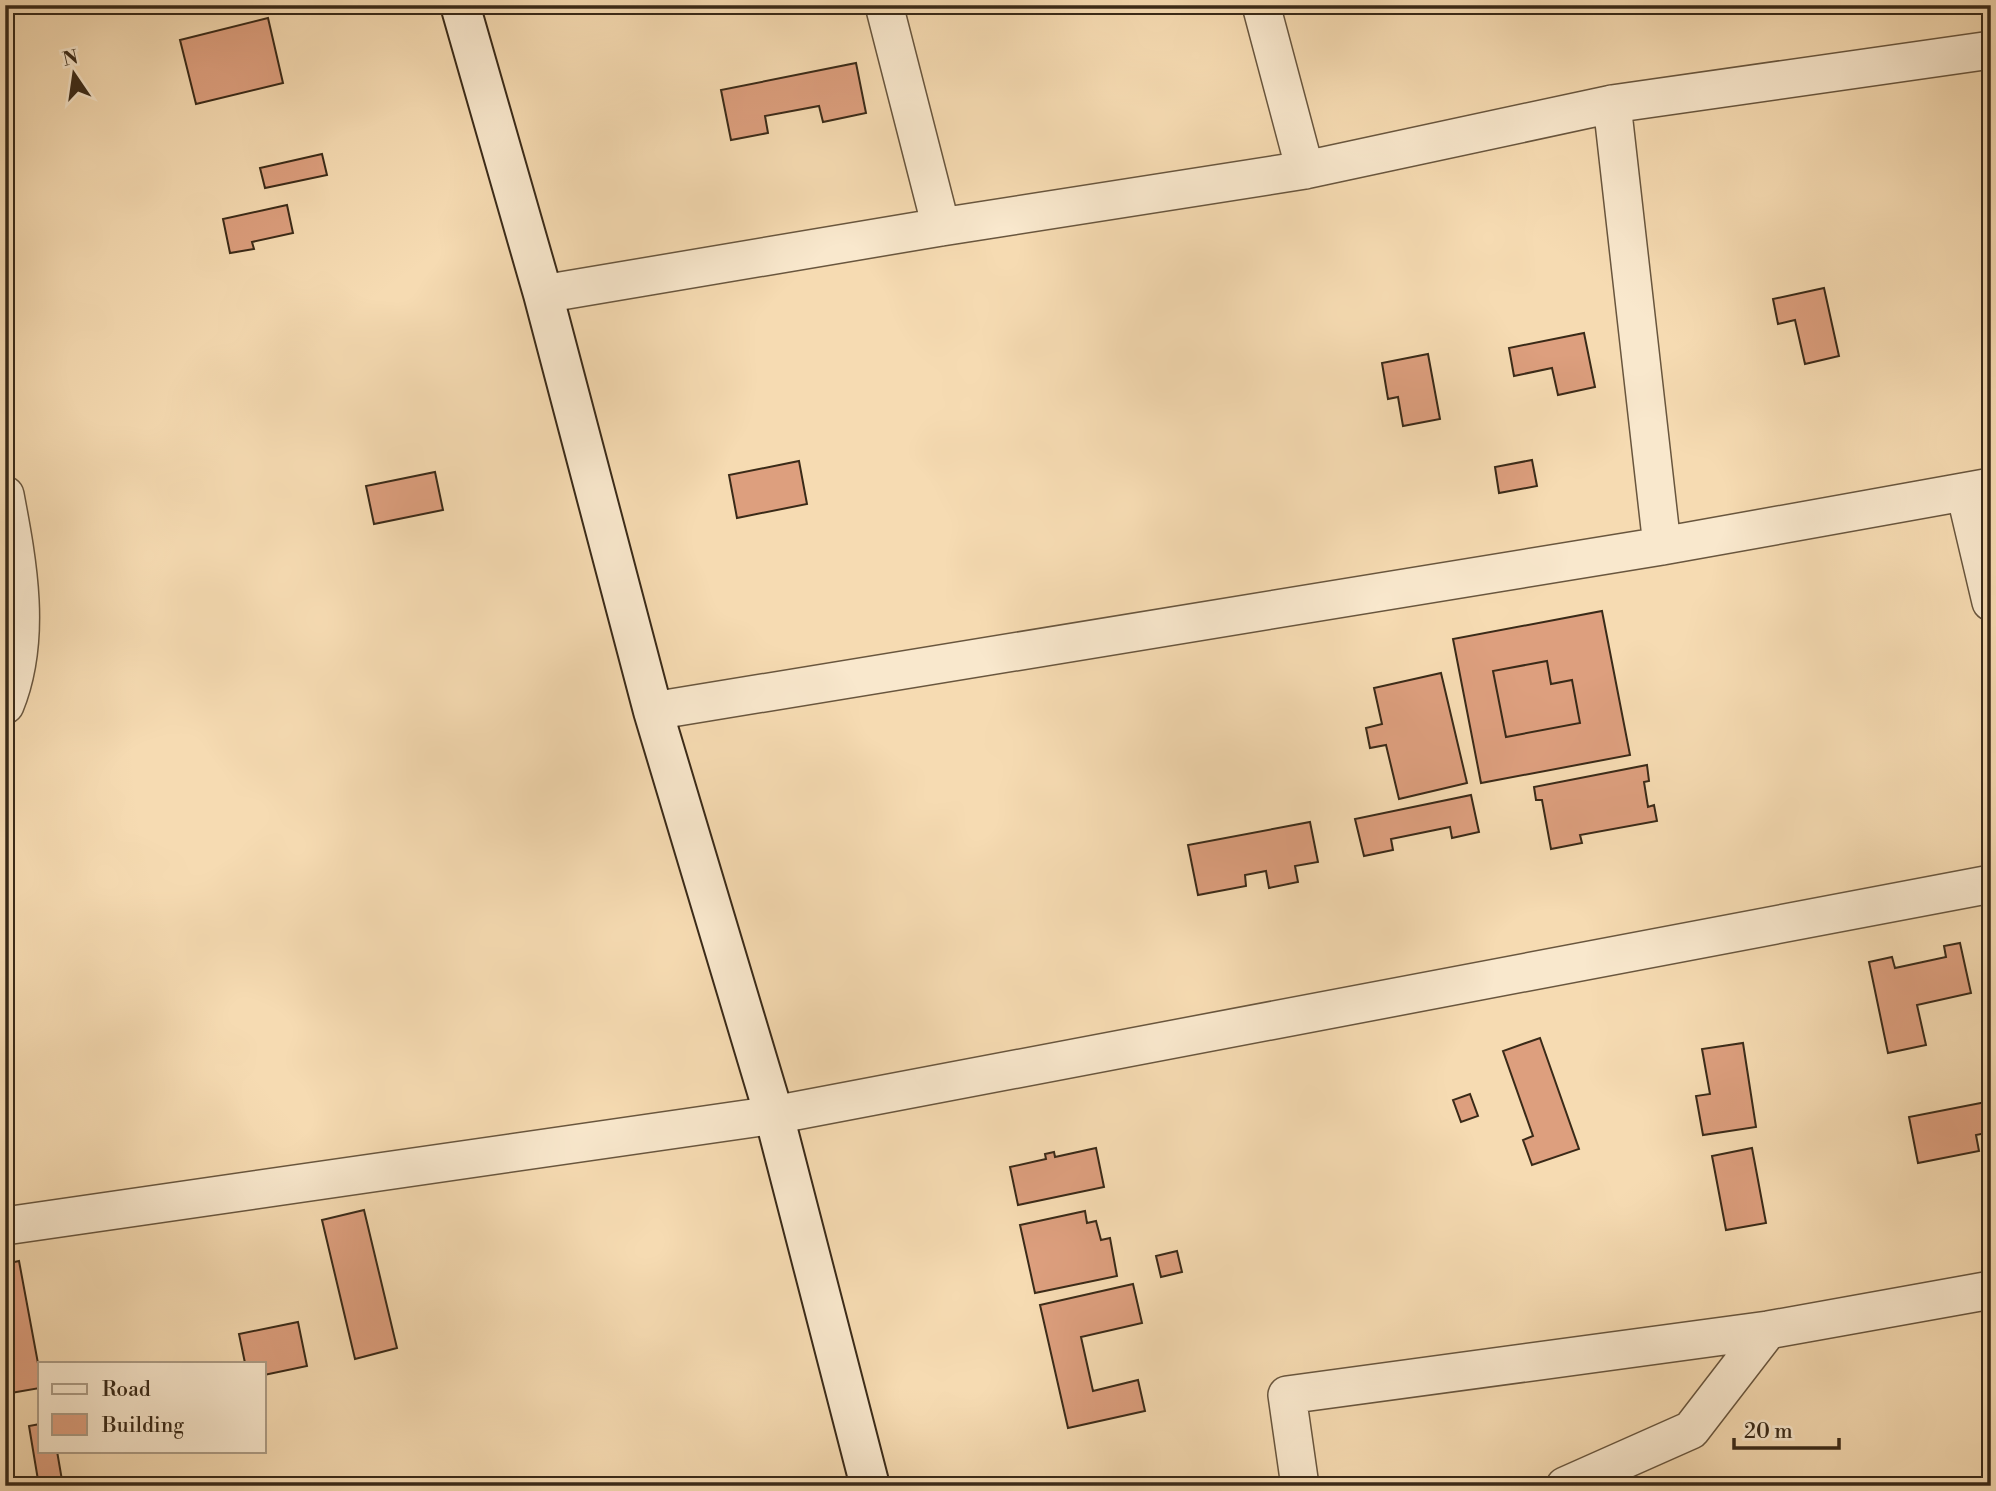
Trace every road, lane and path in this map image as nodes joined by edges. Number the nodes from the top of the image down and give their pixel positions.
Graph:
1 (460, 5) edge
2 (884, 5) edge
3 (1262, 5) edge
4 (1991, 50) edge
5 (1612, 104) junction
6 (1305, 170) junction
7 (941, 227) junction
8 (543, 294) junction
9 (1978, 490) edge
10 (5, 495) edge
11 (1662, 546) junction
12 (1991, 602) edge
13 (5, 705) edge
14 (653, 711) junction
15 (1991, 884) edge
16 (774, 1115) junction
17 (5, 1226) edge
18 (1991, 1290) edge
19 (1768, 1331) junction
20 (870, 1486) edge
21 (1300, 1486) edge
22 (1566, 1486) edge

1 - 8 street
2 - 7 street
3 - 6 street
4 - 5 street
5 - 6 street
5 - 11 street
6 - 7 street
7 - 8 street
8 - 14 street
9 - 11 street
9 - 12 street
10 - 13 street
11 - 14 street
14 - 16 street
15 - 16 street
16 - 17 street
16 - 20 street
18 - 19 street
19 - 21 street
19 - 22 street

